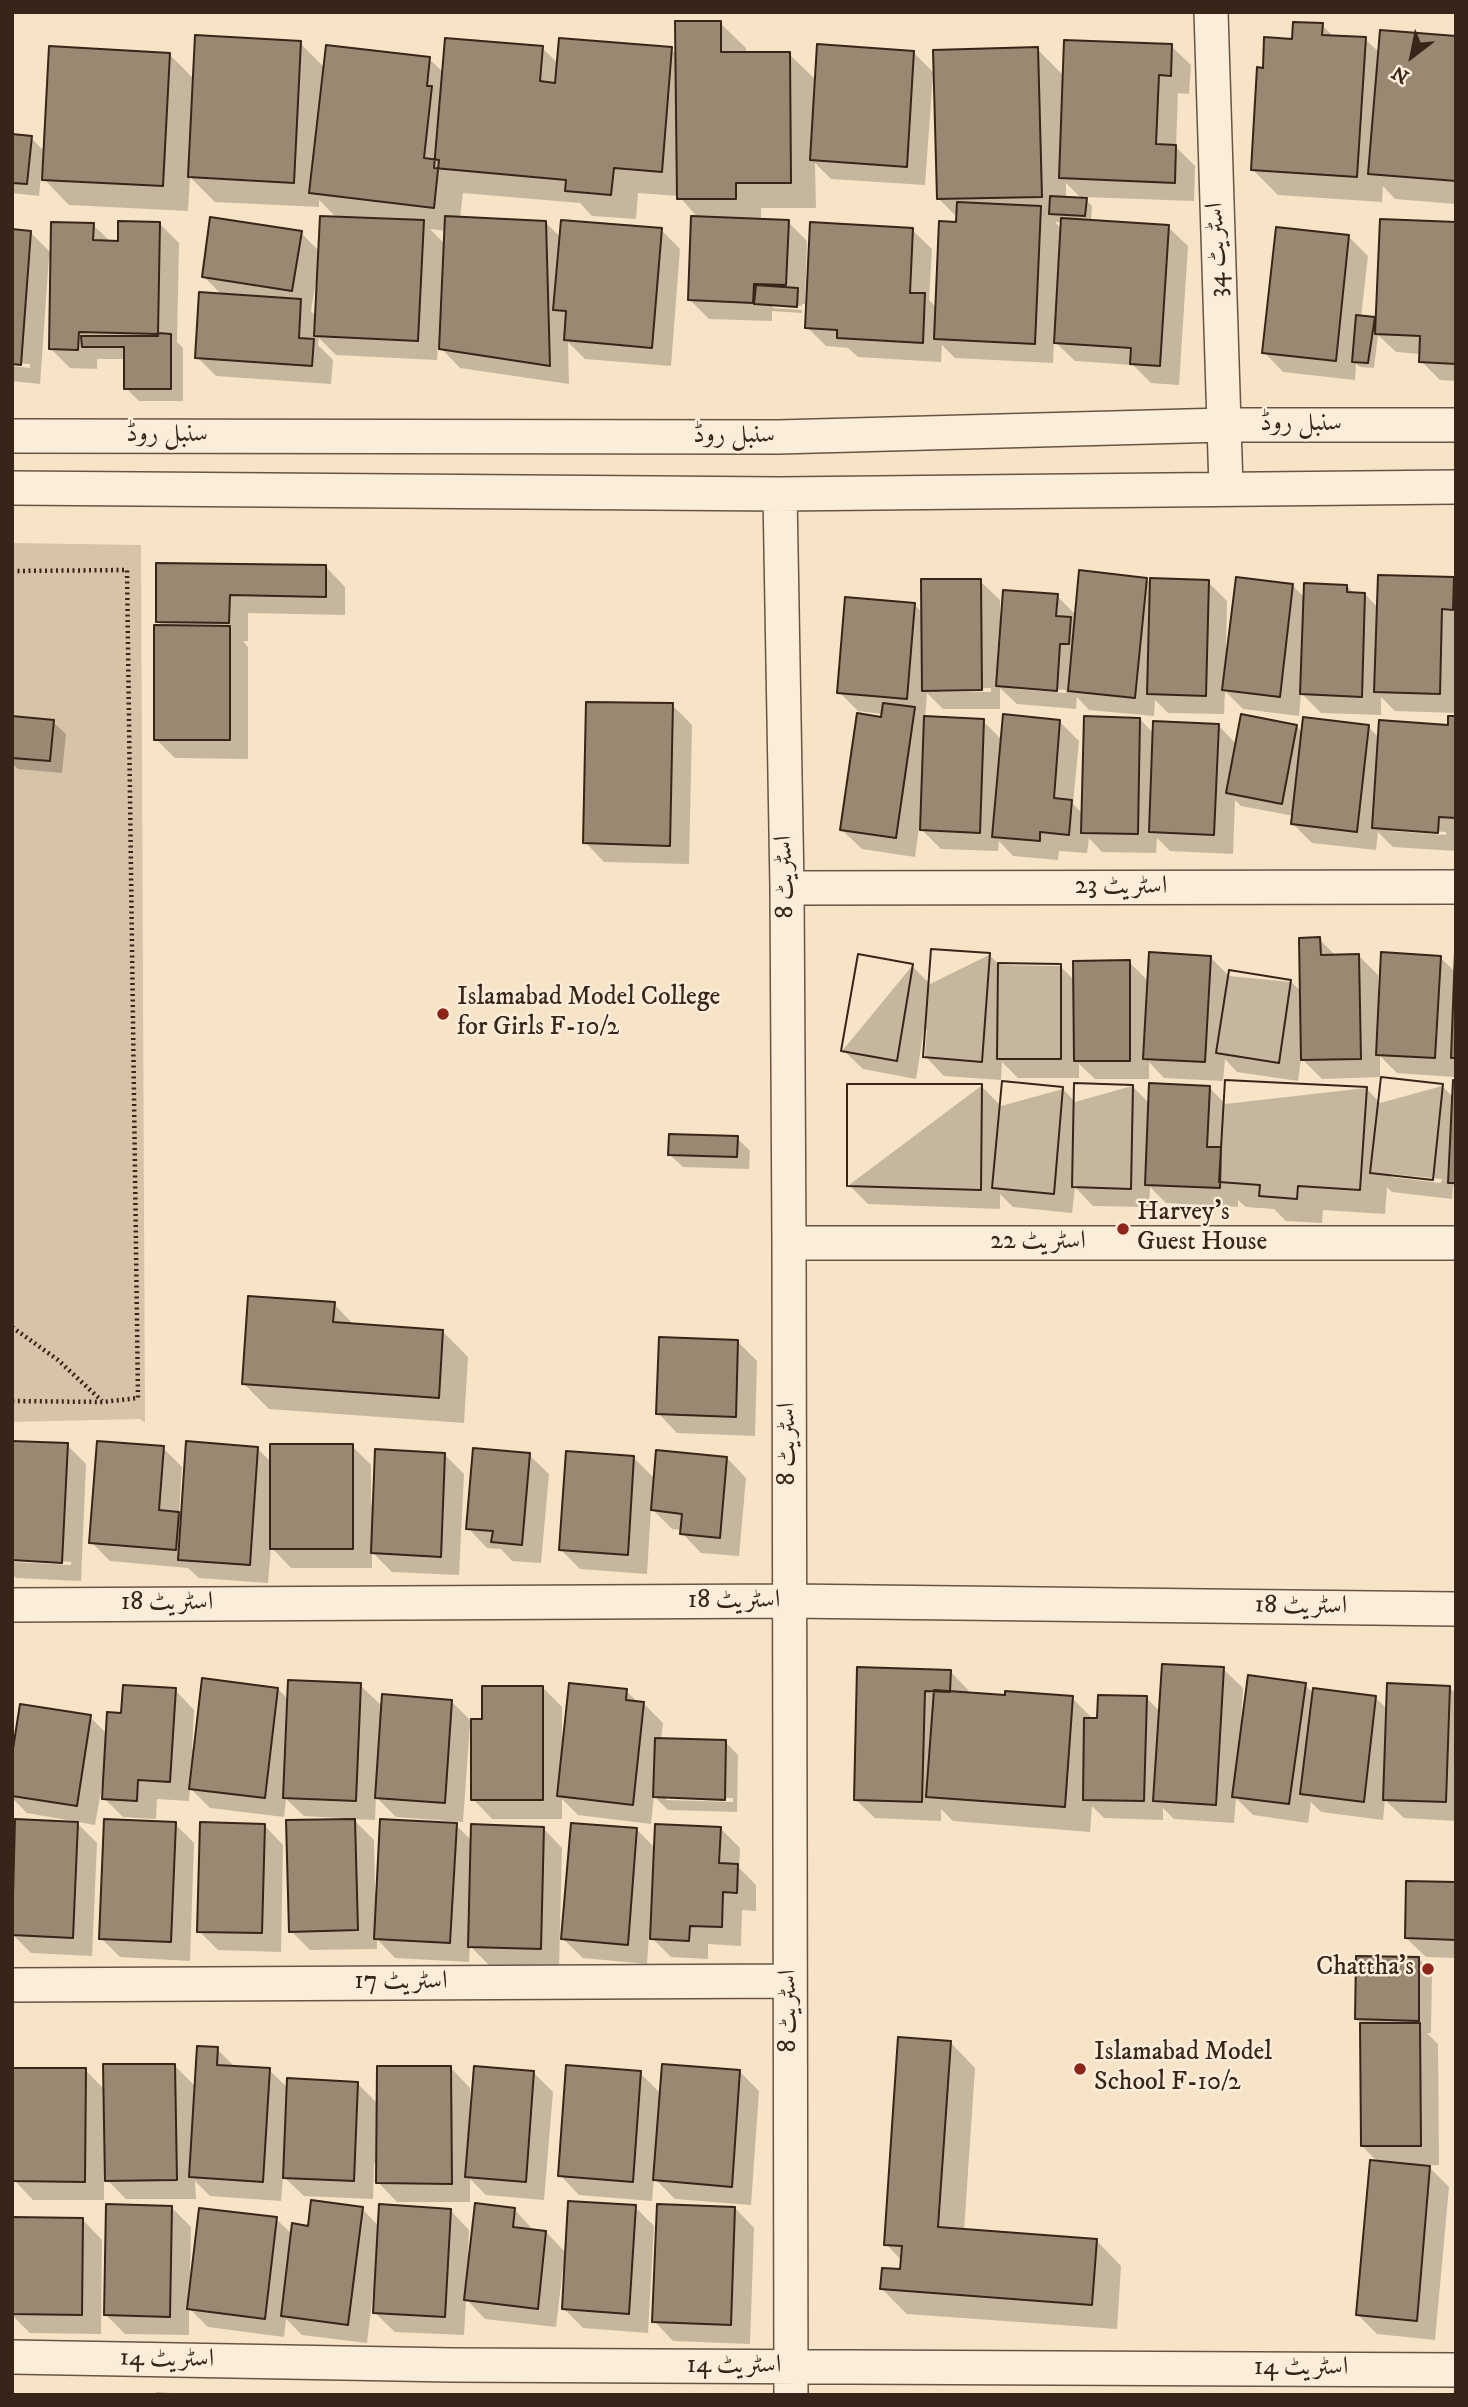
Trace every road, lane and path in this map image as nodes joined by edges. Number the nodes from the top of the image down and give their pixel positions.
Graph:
1 (1211, 12) edge
2 (1224, 425) junction
3 (1456, 425) edge
4 (12, 436) edge
5 (1456, 487) edge
6 (12, 488) edge
7 (1226, 488) junction
8 (780, 494) junction
9 (12, 571) edge
10 (1456, 887) edge
11 (787, 888) junction
12 (789, 1243) junction
13 (1456, 1243) edge
14 (12, 1327) edge
15 (12, 1401) edge
16 (103, 1402) junction
17 (789, 1601) junction
18 (12, 1605) edge
19 (1456, 1609) edge
20 (789, 1981) junction
21 (12, 1985) edge
22 (12, 2357) edge
23 (1456, 2370) edge
24 (452, 2380) edge
25 (791, 2381) edge

1 - 2 street, اسٹریٹ 34
2 - 3 street, سنبل روڈ
2 - 4 street, سنبل روڈ
2 - 7 street, اسٹریٹ 34
5 - 7 street, سنبل روڈ
6 - 8 street, سنبل روڈ
7 - 8 street, سنبل روڈ
8 - 11 street, اسٹریٹ 8
9 - 16 path
10 - 11 street, اسٹریٹ 23
11 - 12 street, اسٹریٹ 8
12 - 13 street, اسٹریٹ 22
12 - 17 street, اسٹریٹ 8
14 - 16 path
15 - 16 path
17 - 18 street, اسٹریٹ 18
17 - 19 street, اسٹریٹ 18
17 - 20 street, اسٹریٹ 8
20 - 21 street, اسٹریٹ 17
20 - 25 street, اسٹریٹ 8
22 - 24 street, اسٹریٹ 14
23 - 25 street, اسٹریٹ 14
24 - 25 street, اسٹریٹ 14

